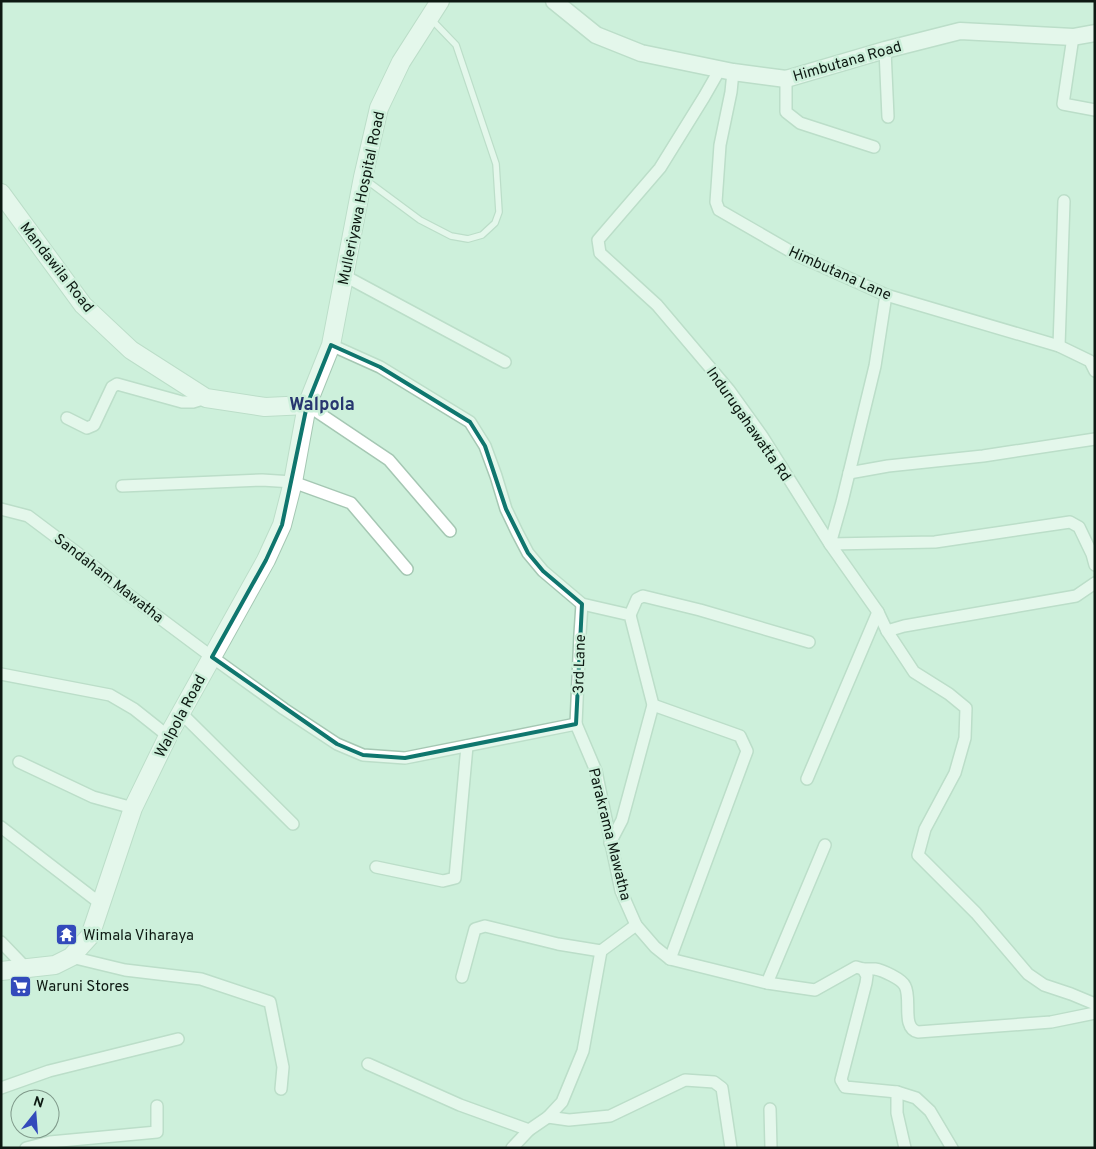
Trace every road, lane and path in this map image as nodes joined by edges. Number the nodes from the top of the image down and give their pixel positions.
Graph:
1 (440, 1) edge
2 (554, 1) edge
3 (430, 17) junction
4 (1095, 34) edge
5 (1074, 37) junction
6 (885, 50) junction
7 (727, 70) junction
8 (786, 79) junction
9 (1095, 110) edge
10 (888, 117) dead end
11 (874, 147) dead end
12 (363, 177) junction
13 (1, 193) edge
14 (1064, 201) dead end
15 (343, 275) junction
16 (886, 295) junction
17 (331, 345) junction
18 (1060, 346) junction
19 (505, 362) dead end
20 (1095, 371) edge
21 (206, 398) junction
22 (307, 406) junction
23 (67, 418) dead end
24 (1095, 440) edge
25 (849, 473) junction
26 (293, 482) junction
27 (122, 486) dead end
28 (1, 509) edge
29 (450, 531) dead end
30 (830, 544) junction
31 (1095, 565) edge
32 (407, 568) dead end
33 (1095, 583) edge
34 (582, 604) junction
35 (878, 612) junction
36 (630, 615) junction
37 (887, 632) junction
38 (809, 642) dead end
39 (212, 657) junction
40 (1, 674) edge
41 (653, 705) junction
42 (182, 713) junction
43 (576, 724) junction
44 (168, 736) junction
45 (467, 746) junction
46 (20, 762) dead end
47 (807, 779) dead end
48 (133, 808) junction
49 (293, 824) dead end
50 (1, 827) edge
51 (610, 843) junction
52 (825, 845) dead end
53 (376, 866) dead end
54 (101, 904) junction
55 (636, 925) junction
56 (1, 942) edge
57 (601, 951) junction
58 (71, 957) junction
59 (670, 959) junction
60 (26, 968) junction
61 (863, 969) junction
62 (1, 971) edge
63 (462, 976) dead end
64 (766, 983) junction
65 (1095, 1004) edge
66 (1095, 1013) edge
67 (178, 1040) dead end
68 (368, 1064) dead end
69 (1, 1088) edge
70 (281, 1089) dead end
71 (897, 1092) junction
72 (157, 1106) dead end
73 (770, 1109) dead end
74 (548, 1117) junction
75 (529, 1130) junction
76 (26, 1148) edge
77 (512, 1148) edge
78 (730, 1148) edge
79 (772, 1148) edge
80 (905, 1148) edge
81 (952, 1148) edge

1 - 3 main road, Mulleriyawa Hospital Road
2 - 7 street, Himbutana Road
3 - 12 main road, Mulleriyawa Hospital Road
3 - 12 lane
4 - 5 street, Himbutana Road
5 - 6 street, Himbutana Road
5 - 9 street
6 - 8 street, Himbutana Road
6 - 10 street
7 - 8 street, Himbutana Road
7 - 16 street, Himbutana Lane
7 - 30 street, Indurugahawatta Rd
8 - 11 street
12 - 15 main road, Mulleriyawa Hospital Road
13 - 21 main road, Mandawila Road
14 - 18 street
15 - 17 main road, Mulleriyawa Hospital Road
15 - 19 street
16 - 18 street, Himbutana Lane
16 - 25 street
17 - 22 main road, Mulleriyawa Hospital Road
17 - 34 street
18 - 20 street, Himbutana Lane
21 - 22 main road, Mandawila Road
21 - 23 street
22 - 26 main road, Walpola Road
22 - 29 street
24 - 25 street
25 - 30 street
26 - 27 street
26 - 32 street
26 - 39 main road, Walpola Road
28 - 39 street, Sandaham Mawatha
30 - 31 street
30 - 35 street, Indurugahawatta Rd
33 - 37 street
34 - 36 street
34 - 43 street, 3rd Lane
35 - 37 street, Indurugahawatta Rd
35 - 47 street
36 - 38 street
36 - 41 street
37 - 65 street, Indurugahawatta Rd
39 - 42 main road, Walpola Road
39 - 45 street
40 - 44 street
41 - 51 street
41 - 59 street
42 - 44 main road, Walpola Road
42 - 49 street
43 - 45 street
43 - 51 street, Parakrama Mawatha
44 - 48 main road, Walpola Road
45 - 53 street
46 - 48 street
48 - 54 main road, Walpola Road
50 - 54 street
51 - 55 street, Parakrama Mawatha
52 - 64 street
54 - 58 main road, Walpola Road
55 - 57 street
55 - 59 street, Parakrama Mawatha
56 - 60 street
57 - 63 street
57 - 74 street
58 - 60 main road, Walpola Road
58 - 70 street
59 - 64 street, Parakrama Mawatha
60 - 62 main road, Walpola Road
61 - 64 street, Parakrama Mawatha
61 - 66 street
61 - 71 street
67 - 69 street
68 - 75 street
71 - 80 street
71 - 81 street
72 - 76 street
73 - 79 street
74 - 75 street
74 - 78 street
75 - 77 street

